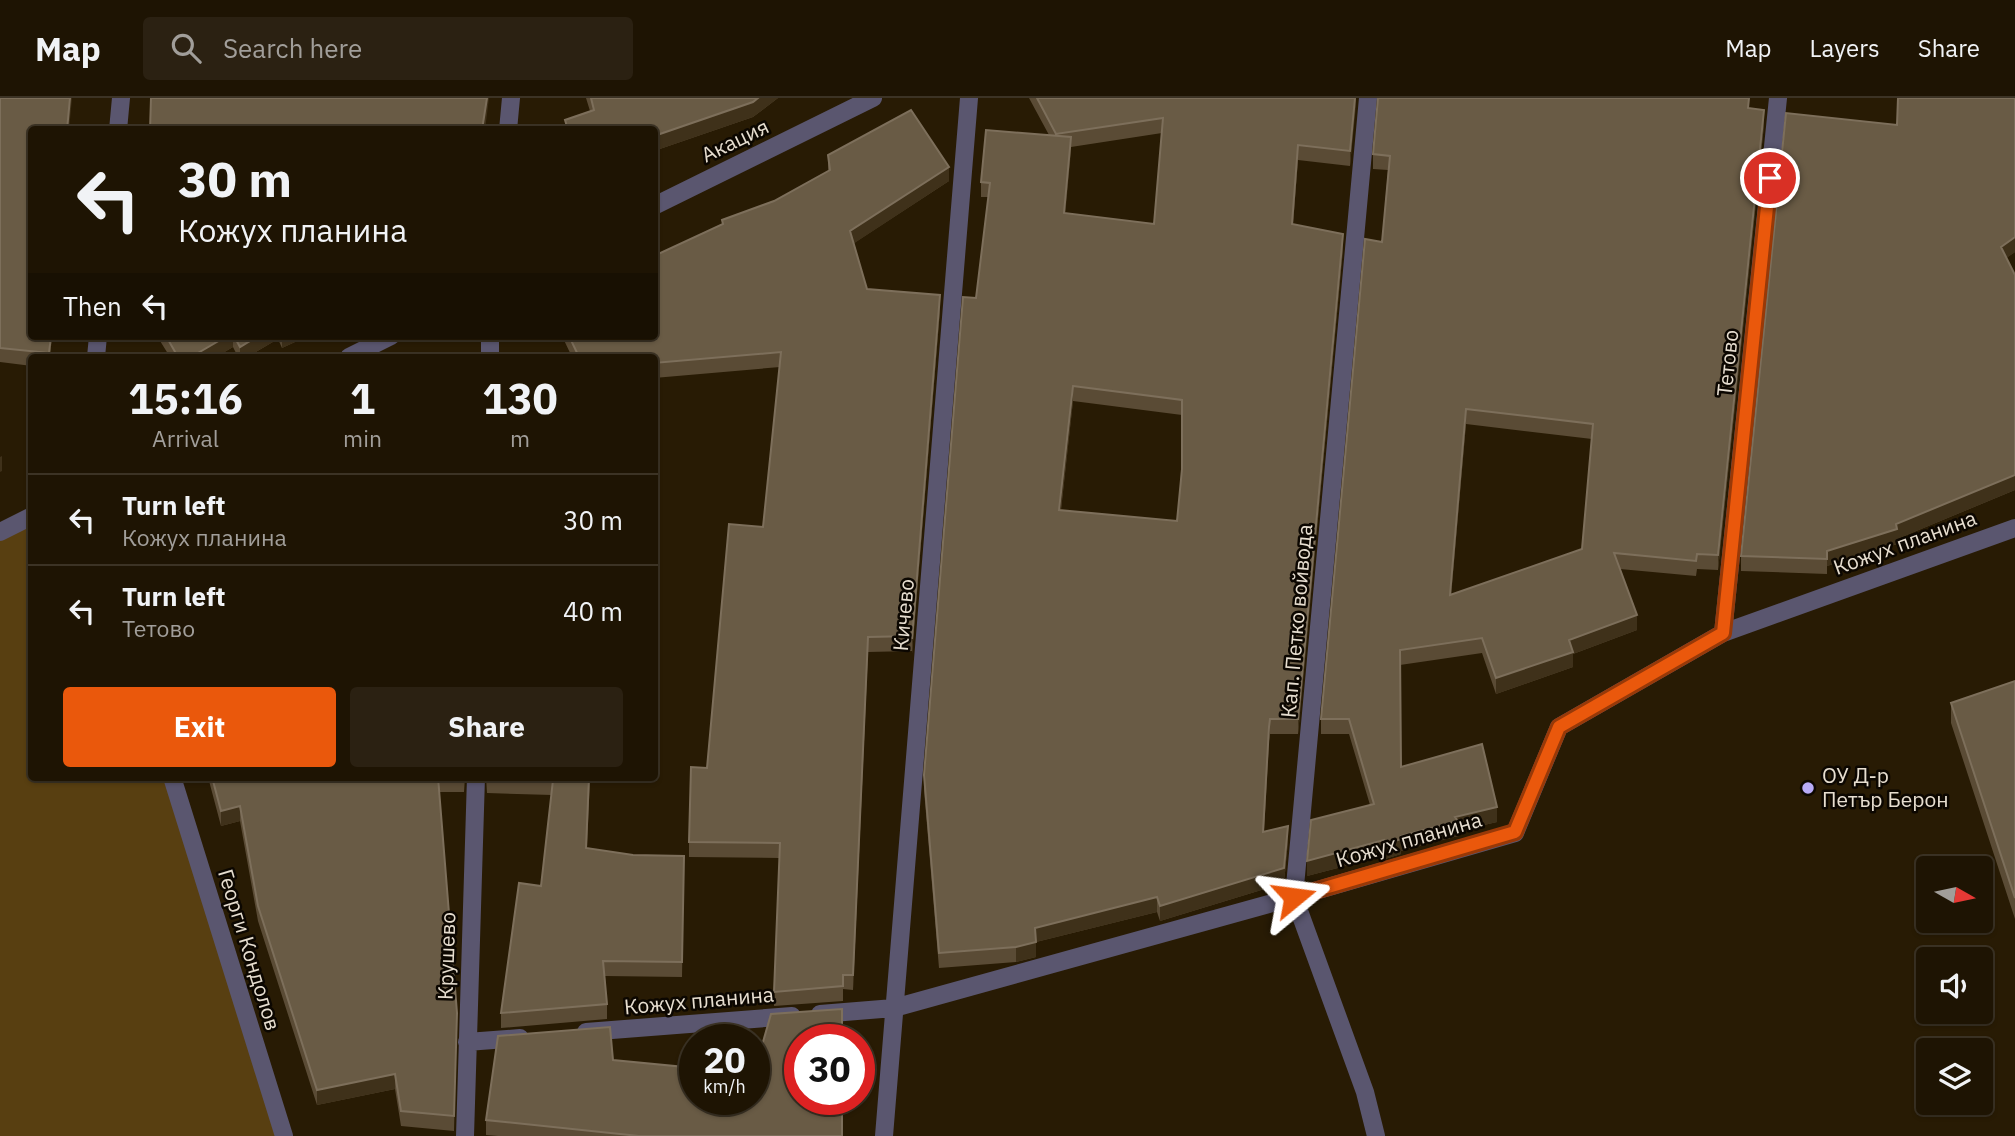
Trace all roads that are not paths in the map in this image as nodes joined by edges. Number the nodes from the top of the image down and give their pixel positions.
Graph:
1 (121, 98) edge
2 (511, 98) edge
3 (873, 98) edge
4 (969, 98) edge
5 (1368, 98) edge
6 (1779, 98) edge
7 (118, 126) edge
8 (508, 126) edge
9 (658, 204) edge
10 (383, 340) edge
11 (355, 354) edge
12 (28, 518) edge
13 (2015, 528) edge
14 (0, 532) edge
15 (1723, 633) junction
16 (173, 781) edge
17 (476, 781) edge
18 (1294, 897) junction
19 (894, 1007) junction
20 (563, 1034) edge
21 (536, 1037) edge
22 (467, 1042) junction
23 (284, 1136) edge
24 (465, 1136) edge
25 (884, 1136) edge
26 (1376, 1136) edge

1 - 7 street
2 - 8 street
3 - 9 street, Акация
4 - 19 street, Кичево
5 - 18 street, Кап. Петко войвода
6 - 15 street, Тетово
10 - 11 street
12 - 14 street
13 - 15 street, Кожух планина
15 - 18 street, Кожух планина
16 - 23 street, Георги Кондолов
17 - 22 street, Крушево
18 - 19 street, Кожух планина
18 - 26 street, Кап. Петко войвода
19 - 20 street, Кожух планина
19 - 25 street, Кичево
21 - 22 street
22 - 24 street, Крушево

